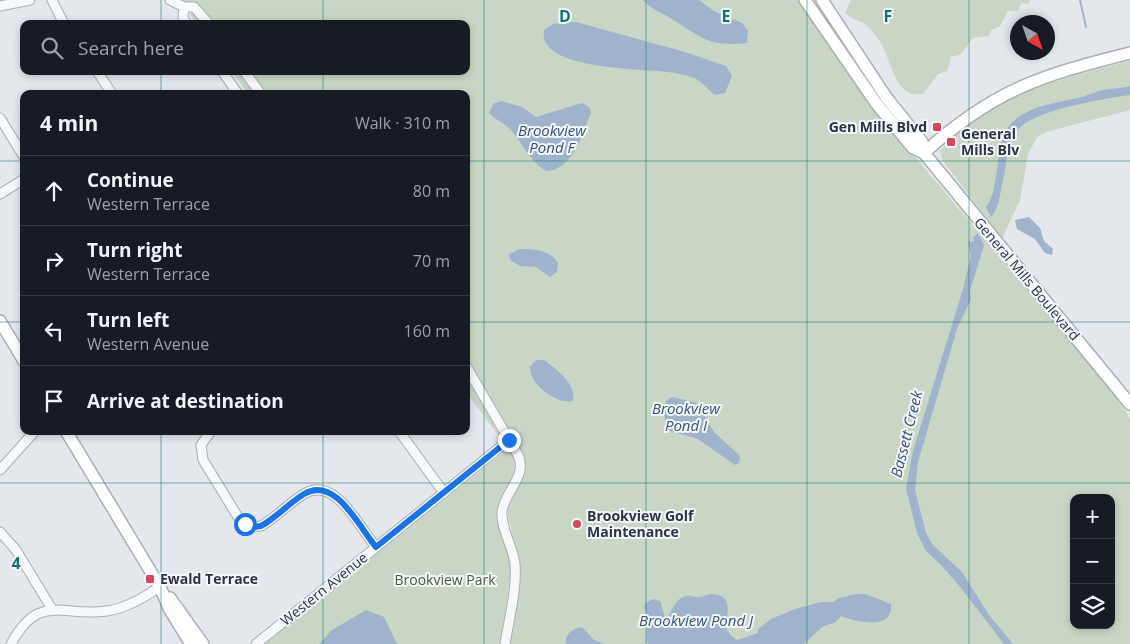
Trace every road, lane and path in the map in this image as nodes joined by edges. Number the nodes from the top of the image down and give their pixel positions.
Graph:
1 (30, 0) edge
2 (52, 0) edge
3 (170, 0) edge
4 (805, 0) edge
5 (822, 0) edge
6 (0, 6) edge
7 (184, 7) junction
8 (62, 20) edge
9 (184, 20) edge
10 (205, 20) edge
11 (1130, 53) edge
12 (100, 75) edge
13 (225, 75) edge
14 (247, 75) edge
15 (109, 90) edge
16 (235, 90) edge
17 (257, 90) edge
18 (0, 118) edge
19 (20, 150) edge
20 (924, 153) junction
21 (20, 182) edge
22 (0, 194) edge
23 (0, 321) edge
24 (20, 354) edge
25 (470, 373) edge
26 (1130, 404) edge
27 (31, 435) edge
28 (68, 435) edge
29 (208, 435) edge
30 (402, 435) edge
31 (509, 440) junction
32 (0, 470) edge
33 (444, 493) junction
34 (0, 532) edge
35 (376, 547) junction
36 (160, 588) junction
37 (52, 609) junction
38 (11, 644) edge
39 (191, 644) edge
40 (203, 644) edge
41 (256, 644) edge
42 (505, 644) edge

1 - 6 street
2 - 8 street
3 - 7 street
4 - 20 street, General Mills Boulevard
5 - 20 street, General Mills Boulevard
7 - 9 street
7 - 10 street
11 - 20 street
12 - 15 street
13 - 16 street
14 - 17 street
18 - 19 street
20 - 26 street, General Mills Boulevard
21 - 22 street
23 - 24 street
25 - 31 street
27 - 32 street
28 - 36 street
29 - 35 street
30 - 33 street
31 - 33 street, Western Avenue
31 - 42 street
33 - 35 street, Western Avenue
34 - 37 street
35 - 41 street, Western Avenue
36 - 37 street
36 - 39 street
36 - 40 street
37 - 38 street

